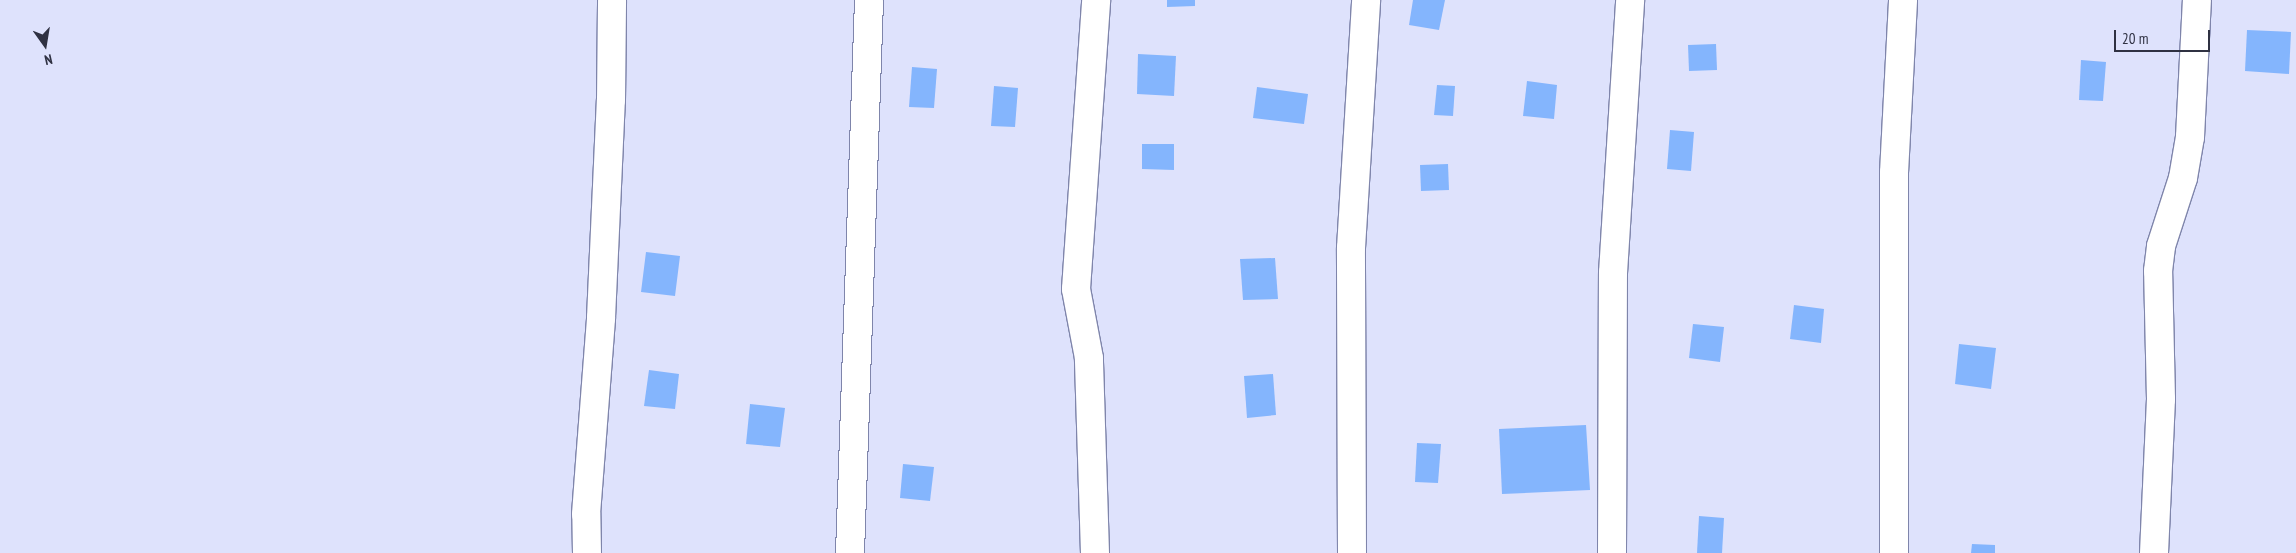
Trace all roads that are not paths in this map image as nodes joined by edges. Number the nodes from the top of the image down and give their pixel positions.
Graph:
1 (612, 0) edge
2 (869, 0) edge
3 (1096, 0) edge
4 (1366, 0) edge
5 (1630, 0) edge
6 (1903, 0) edge
7 (2197, 0) edge
8 (587, 553) edge
9 (850, 553) edge
10 (1095, 553) edge
11 (1352, 553) edge
12 (1612, 553) edge
13 (1894, 553) edge
14 (2154, 553) edge

1 - 8 street
2 - 9 street
3 - 10 street
4 - 11 street
5 - 12 street
6 - 13 street
7 - 14 street

